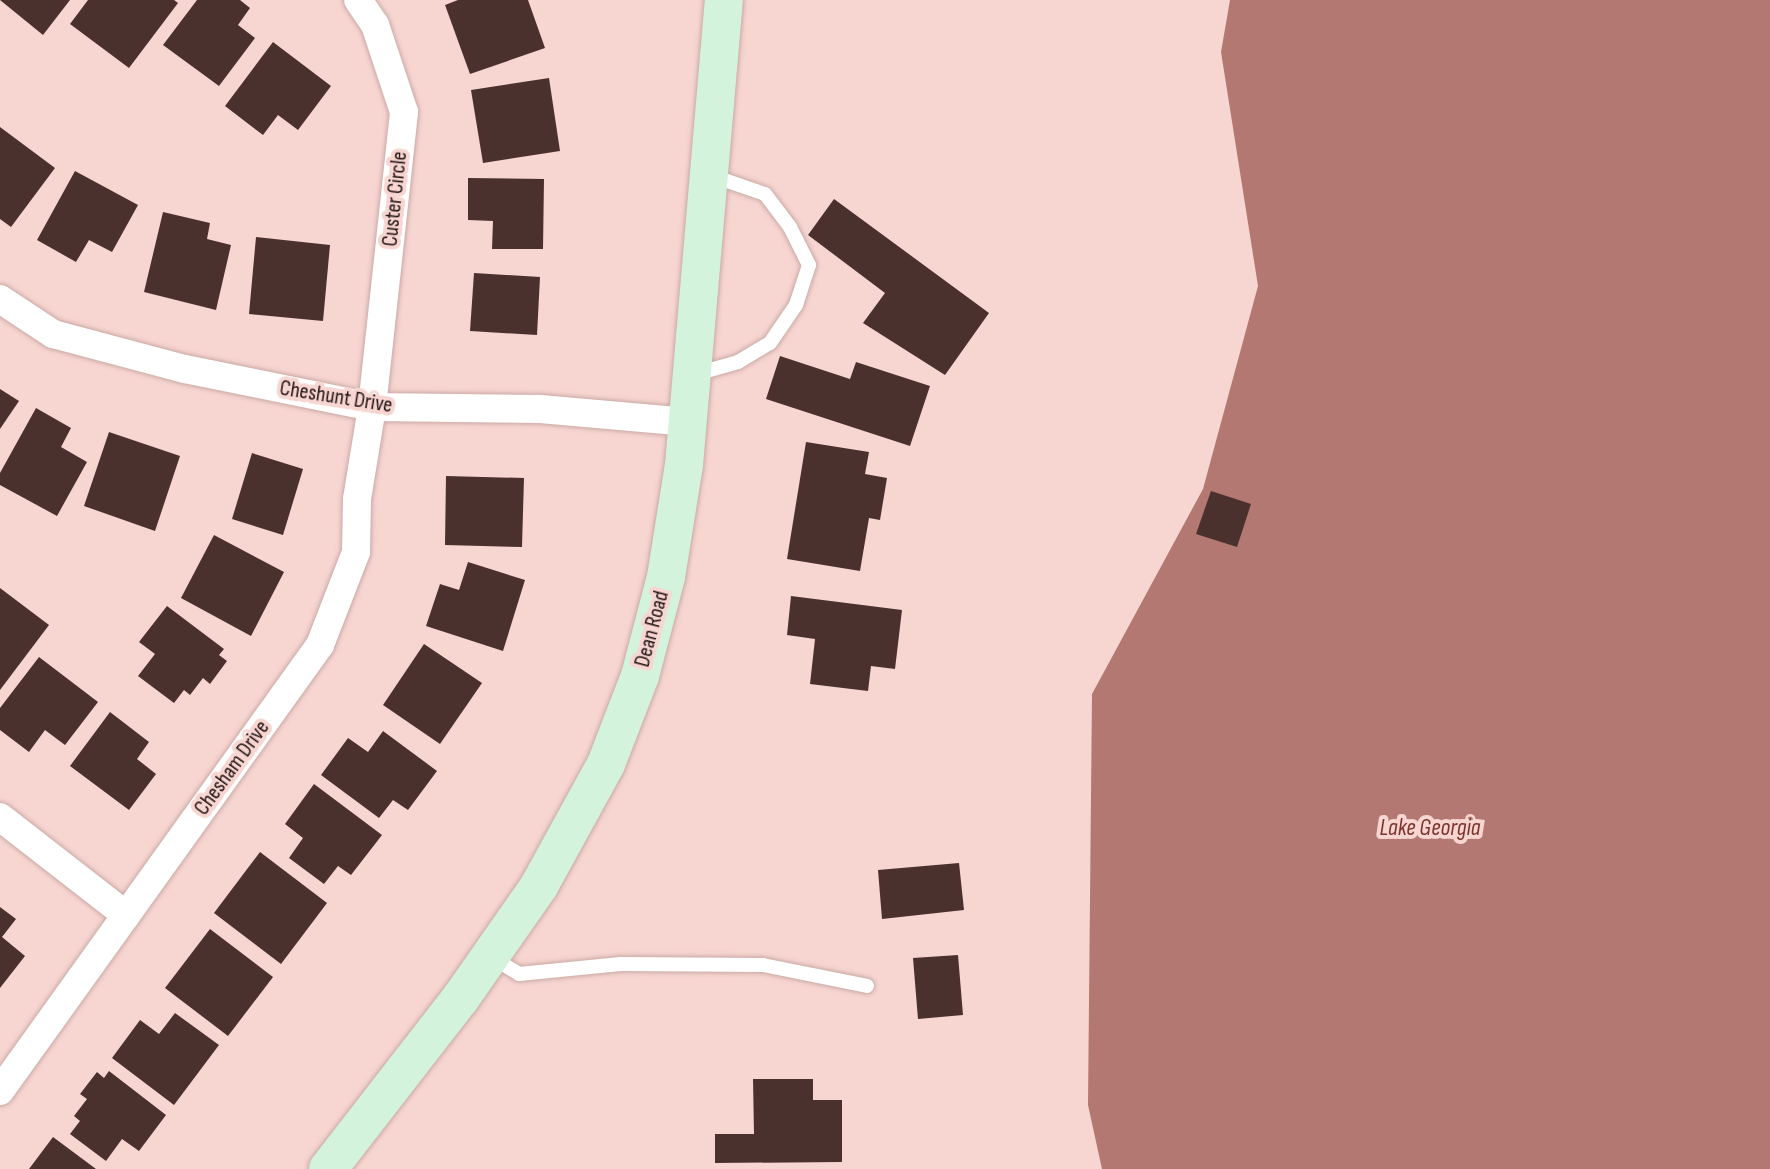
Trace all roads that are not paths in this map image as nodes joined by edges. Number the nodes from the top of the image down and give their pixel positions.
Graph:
1 (358, 0) edge
2 (724, 0) edge
3 (709, 175) junction
4 (0, 299) edge
5 (692, 375) junction
6 (372, 407) junction
7 (688, 422) junction
8 (0, 817) edge
9 (126, 915) junction
10 (490, 957) junction
11 (867, 986) dead end
12 (0, 1091) edge
13 (328, 1169) edge

1 - 6 street, Custer Circle
2 - 3 main road, Dean Road
3 - 5 main road, Dean Road
3 - 5 lane
4 - 6 street, Cheshunt Drive
5 - 7 main road, Dean Road
6 - 7 street, Cheshunt Drive
6 - 9 street, Chesham Drive
7 - 10 main road, Dean Road
8 - 9 street
9 - 12 street, Chesham Drive
10 - 11 lane
10 - 13 main road, Dean Road

